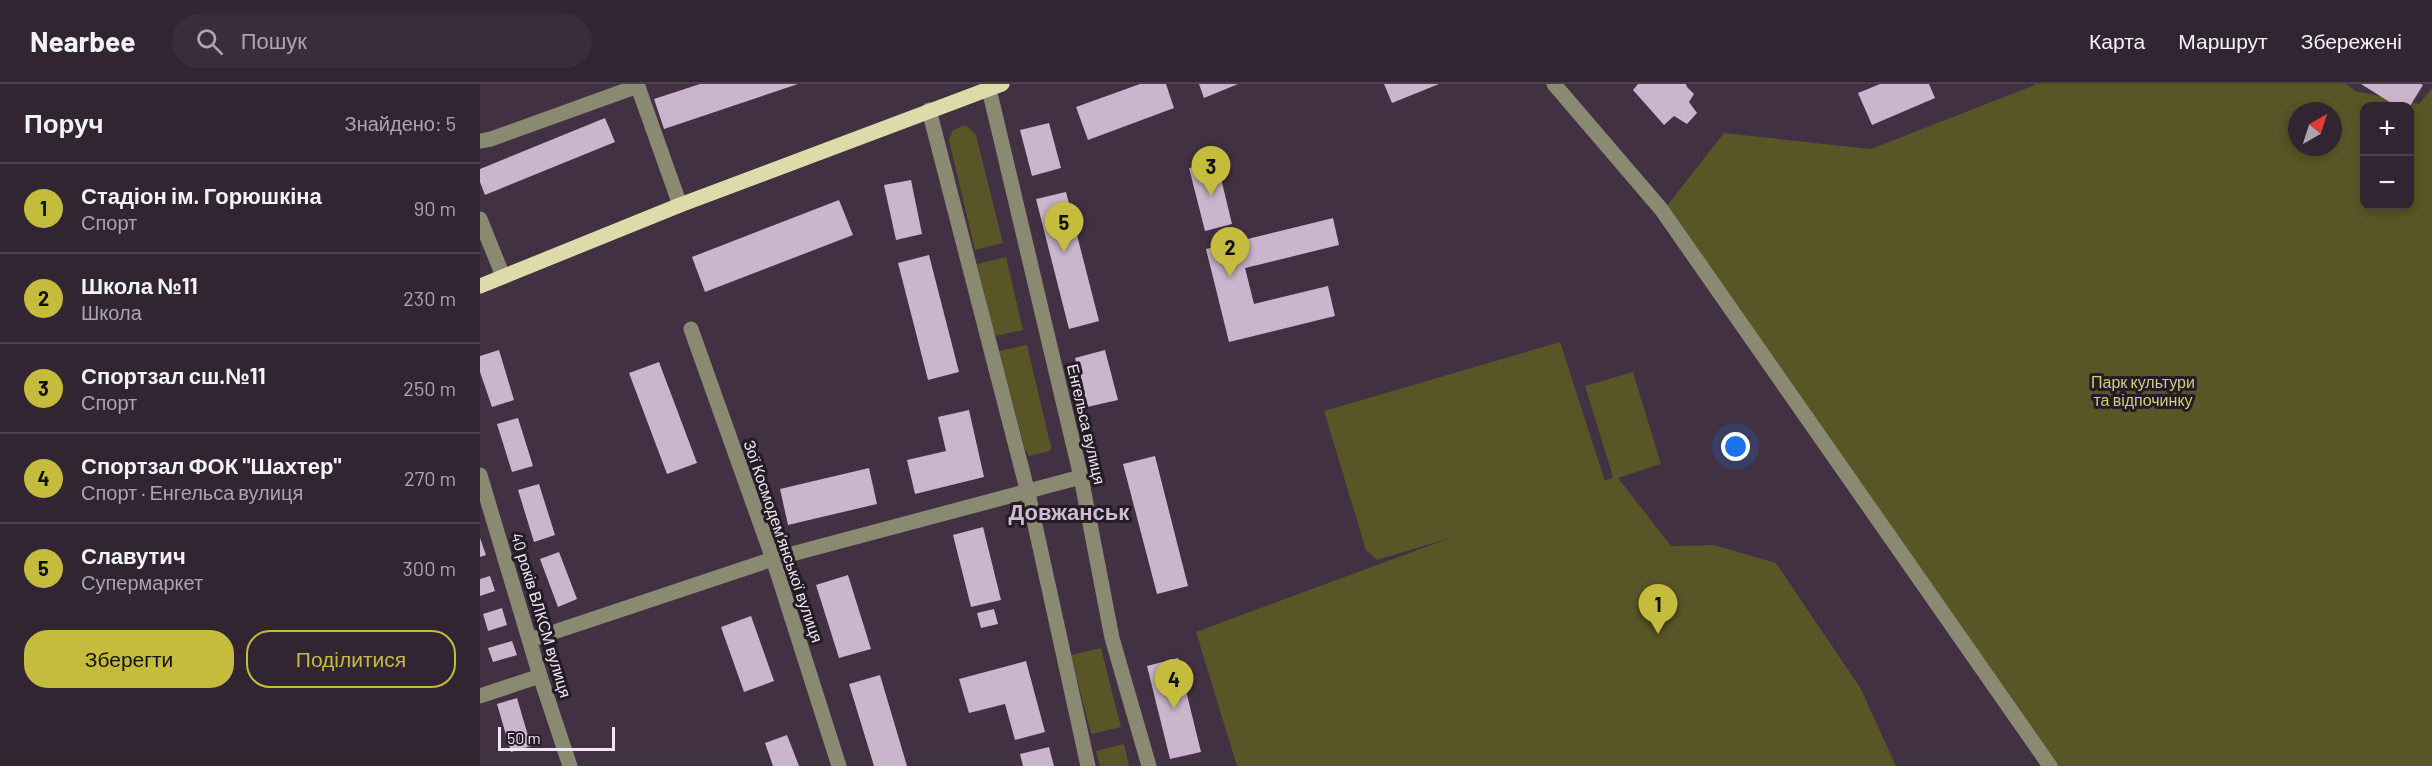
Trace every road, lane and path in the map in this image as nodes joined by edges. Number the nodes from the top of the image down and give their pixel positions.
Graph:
1 (1554, 84) edge
2 (638, 85) edge
3 (996, 86) edge
4 (929, 110) junction
5 (480, 141) edge
6 (680, 205) junction
7 (480, 219) edge
8 (503, 276) junction
9 (480, 286) edge
10 (691, 329) dead end
11 (480, 475) edge
12 (1081, 477) junction
13 (1028, 493) junction
14 (774, 560) junction
15 (530, 640) junction
16 (540, 676) junction
17 (480, 696) edge
18 (570, 766) edge
19 (839, 766) edge
20 (1088, 766) edge
21 (1149, 766) edge
22 (2050, 766) edge

1 - 22 street
2 - 5 street
2 - 6 street
3 - 4 main road
3 - 12 street, Енгельса вулиця
4 - 6 main road
4 - 13 street
6 - 8 main road
7 - 8 street
8 - 9 main road
10 - 14 street, Зої Космодем’янської вулиця
11 - 15 street, 40 років ВЛКСМ вулиця
12 - 13 street
12 - 21 street, Енгельса вулиця
13 - 14 street
13 - 20 street
14 - 15 street
14 - 19 street, Зої Космодем’янської вулиця
15 - 16 street, 40 років ВЛКСМ вулиця
16 - 17 street
16 - 18 street, 40 років ВЛКСМ вулиця

